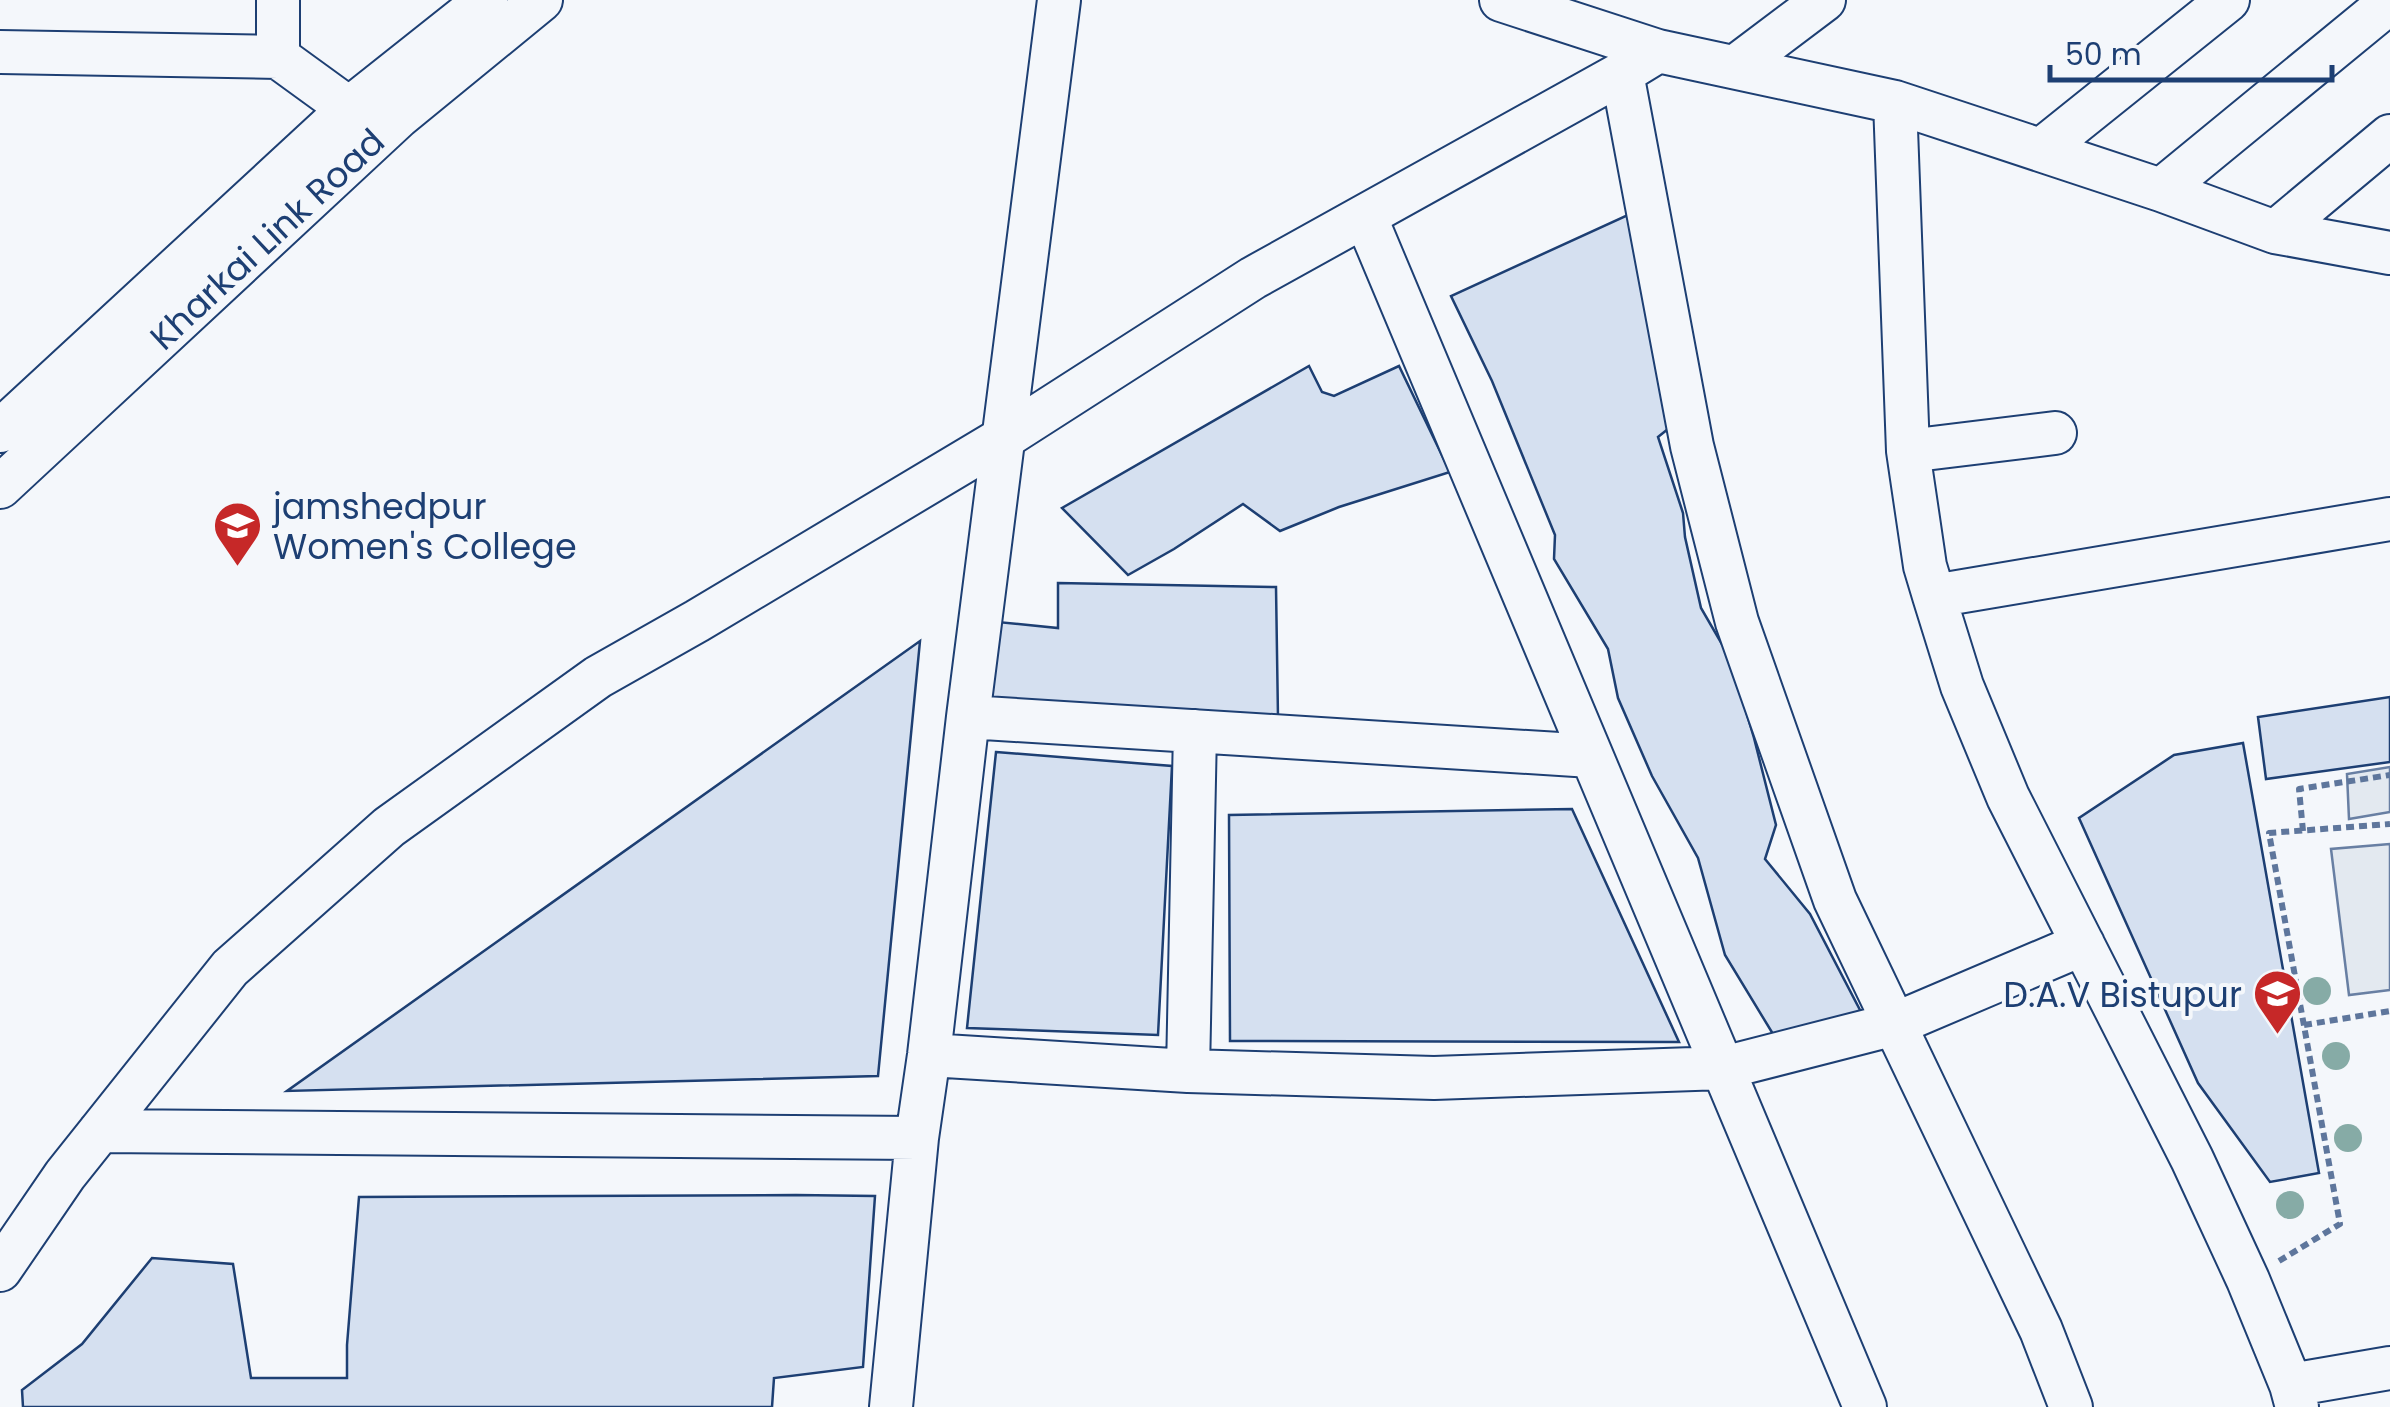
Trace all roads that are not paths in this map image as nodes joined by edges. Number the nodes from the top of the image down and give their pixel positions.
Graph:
1 (278, 0) edge
2 (486, 0) edge
3 (541, 0) edge
4 (1060, 0) edge
5 (1501, 0) edge
6 (1824, 0) edge
7 (2228, 0) edge
8 (2390, 2) edge
9 (0, 52) edge
10 (278, 57) junction
11 (1640, 62) junction
12 (1735, 67) junction
13 (1894, 102) junction
14 (366, 120) junction
15 (2388, 139) edge
16 (2041, 150) junction
17 (2161, 190) junction
18 (1365, 216) junction
19 (2275, 232) junction
20 (2390, 253) edge
21 (0, 432) edge
22 (2055, 433) dead end
23 (1005, 437) junction
24 (1908, 451) junction
25 (0, 487) edge
26 (2390, 519) edge
27 (1934, 596) junction
28 (968, 716) junction
29 (1195, 730) junction
30 (1591, 756) junction
31 (2083, 944) junction
32 (1895, 1024) junction
33 (929, 1055) junction
34 (1723, 1068) junction
35 (1188, 1072) junction
36 (100, 1132) junction
37 (917, 1138) junction
38 (0, 1270) edge
39 (2390, 1368) edge
40 (2294, 1396) edge
41 (891, 1407) edge
42 (1865, 1407) edge
43 (2071, 1407) edge

1 - 10 street
2 - 14 street, Kharkai Link Road
3 - 14 street, Kharkai Link Road
4 - 23 street
5 - 11 street
6 - 12 street
7 - 16 street
8 - 17 street
9 - 10 street
10 - 14 street
11 - 12 street
11 - 18 street
11 - 32 street
12 - 13 street
13 - 16 street
13 - 24 street
14 - 21 street, Kharkai Link Road
14 - 25 street, Kharkai Link Road
15 - 19 street
16 - 17 street
17 - 19 street
18 - 23 street
18 - 30 street
19 - 20 street
22 - 24 street
23 - 28 street
23 - 36 street
24 - 27 street
26 - 27 street
27 - 31 street
28 - 29 street
28 - 33 street
29 - 30 street
29 - 35 street
30 - 34 street
31 - 32 street
31 - 40 street
32 - 34 street
32 - 43 street
33 - 35 street
33 - 37 street
34 - 35 street
34 - 42 street
36 - 37 street
36 - 38 street
37 - 41 street
39 - 40 street

